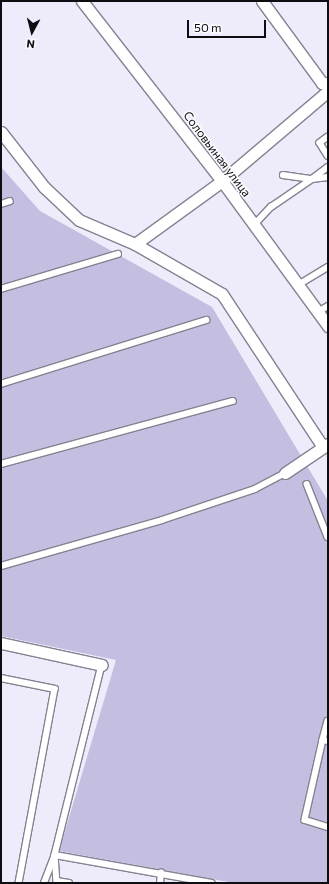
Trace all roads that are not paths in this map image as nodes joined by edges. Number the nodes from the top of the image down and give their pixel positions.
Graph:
1 (82, 1) edge
2 (262, 1) edge
3 (328, 83) edge
4 (328, 91) edge
5 (1, 132) edge
6 (328, 137) edge
7 (328, 156) edge
8 (328, 167) edge
9 (283, 176) dead end
10 (328, 177) edge
11 (312, 179) junction
12 (222, 181) junction
13 (10, 201) dead end
14 (1, 204) edge
15 (254, 225) junction
16 (135, 244) junction
17 (118, 254) dead end
18 (328, 267) edge
19 (298, 285) junction
20 (1, 289) edge
21 (328, 306) edge
22 (318, 312) junction
23 (206, 320) dead end
24 (328, 326) edge
25 (1, 384) edge
26 (233, 401) dead end
27 (326, 446) edge
28 (1, 464) edge
29 (285, 473) joint
30 (307, 484) dead end
31 (328, 537) edge
32 (1, 566) edge
33 (1, 643) edge
34 (102, 665) joint
35 (1, 678) edge
36 (328, 721) edge
37 (326, 741) edge
38 (328, 827) edge
39 (55, 855) junction
40 (161, 874) junction
41 (19, 883) edge
42 (44, 883) edge
43 (69, 883) edge
44 (160, 883) edge
45 (212, 883) edge

1 - 12 street, Соловьиная улица
2 - 3 street
4 - 12 street
5 - 16 street
6 - 7 lane
8 - 11 lane
9 - 11 lane
10 - 11 lane
11 - 15 lane
12 - 15 street, Соловьиная улица
12 - 16 street
13 - 14 lane
15 - 19 street, Соловьиная улица
16 - 27 street
17 - 20 lane
18 - 19 lane
19 - 22 street, Соловьиная улица
21 - 22 lane
22 - 24 street, Соловьиная улица
23 - 25 lane
26 - 28 lane
27 - 29 street
29 - 32 lane
30 - 31 lane
33 - 34 street
34 - 39 lane
35 - 41 lane
36 - 37 lane
37 - 38 lane
39 - 40 lane
39 - 42 lane
39 - 43 lane
40 - 44 lane
40 - 45 lane

